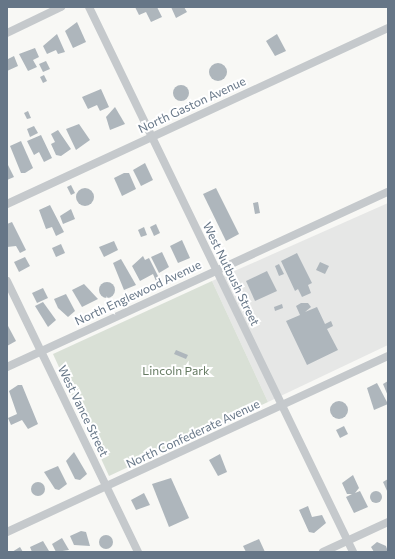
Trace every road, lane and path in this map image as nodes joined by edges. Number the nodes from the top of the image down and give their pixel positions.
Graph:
1 (60, 7) edge
2 (89, 7) edge
3 (388, 28) edge
4 (7, 33) edge
5 (151, 136) junction
6 (388, 192) edge
7 (7, 204) edge
8 (216, 270) junction
9 (7, 281) edge
10 (41, 352) junction
11 (388, 356) edge
12 (7, 367) edge
13 (283, 406) junction
14 (107, 487) junction
15 (388, 522) edge
16 (7, 532) edge
17 (348, 541) junction
18 (138, 552) edge
19 (323, 552) edge
20 (353, 552) edge

1 - 4 street
2 - 5 street, West Nutbush Street
3 - 5 street, North Gaston Avenue
5 - 7 street, North Gaston Avenue
5 - 8 street, West Nutbush Street
6 - 8 street, North Englewood Avenue
8 - 10 street, North Englewood Avenue
8 - 13 street, West Nutbush Street
9 - 10 street, West Vance Street
10 - 12 street, North Englewood Avenue
10 - 14 street, West Vance Street
11 - 13 street, North Confederate Avenue
13 - 14 street, North Confederate Avenue
13 - 17 street, West Nutbush Street
14 - 16 street, North Confederate Avenue
14 - 18 street, West Vance Street
15 - 17 street
17 - 19 street
17 - 20 street, West Nutbush Street

